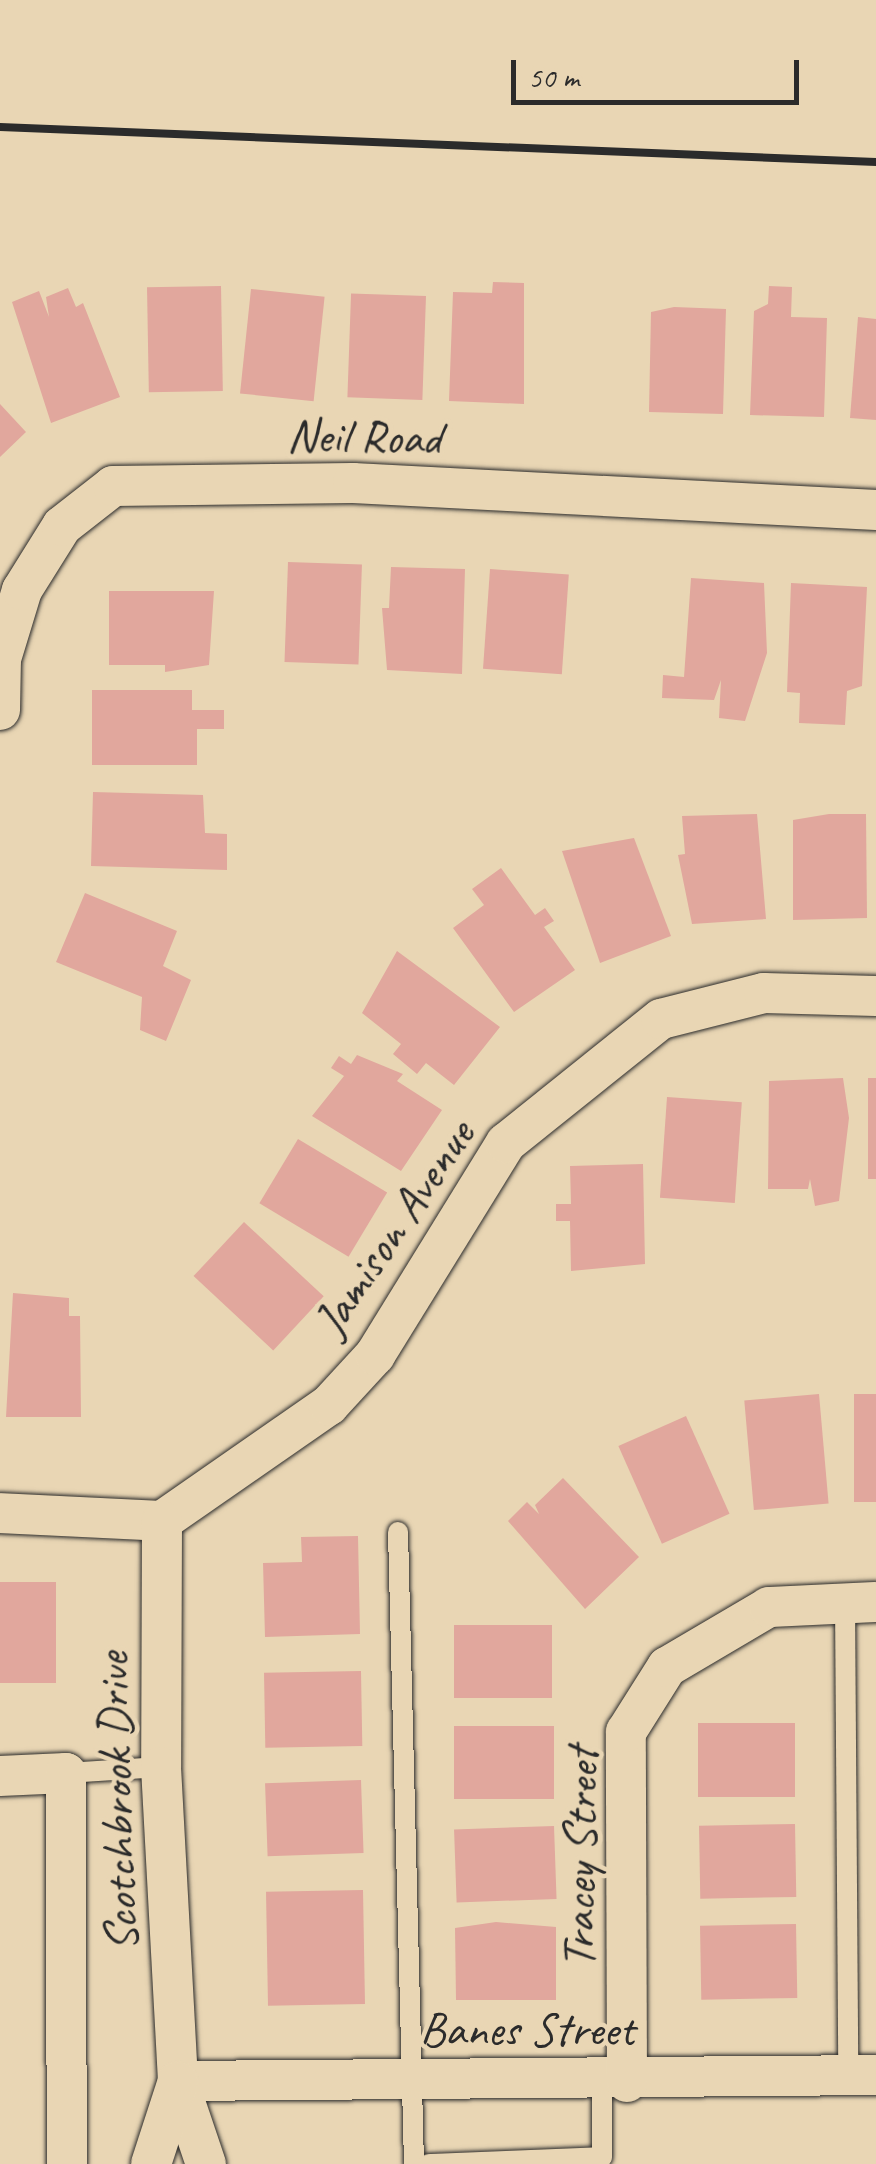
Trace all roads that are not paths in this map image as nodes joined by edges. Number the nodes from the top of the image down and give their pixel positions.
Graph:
1 (876, 510) edge
2 (0, 710) edge
3 (876, 996) edge
4 (0, 1513) edge
5 (162, 1521) junction
6 (398, 1532) dead end
7 (858, 1600) edge
8 (161, 1767) junction
9 (66, 1773) junction
10 (0, 1776) edge
11 (862, 2075) edge
12 (178, 2080) junction
13 (412, 2080) junction
14 (615, 2083) junction
15 (602, 2161) edge
16 (67, 2164) edge
17 (151, 2164) edge
18 (206, 2164) edge
19 (414, 2164) edge
20 (429, 2164) edge

1 - 2 street, Neil Road
3 - 5 street, Jamison Avenue
4 - 5 street
5 - 8 street, Scotchbrook Drive
6 - 13 lane
7 - 11 lane
7 - 14 street, Tracey Street
8 - 9 lane
8 - 12 street, Scotchbrook Drive
9 - 10 street
9 - 16 street
11 - 14 street, Banes Street
12 - 13 street, Banes Street
12 - 17 street, Scotchbrook Drive
12 - 18 street, Scotchbrook Drive
13 - 14 street, Banes Street
13 - 19 lane
14 - 15 lane
15 - 20 lane

